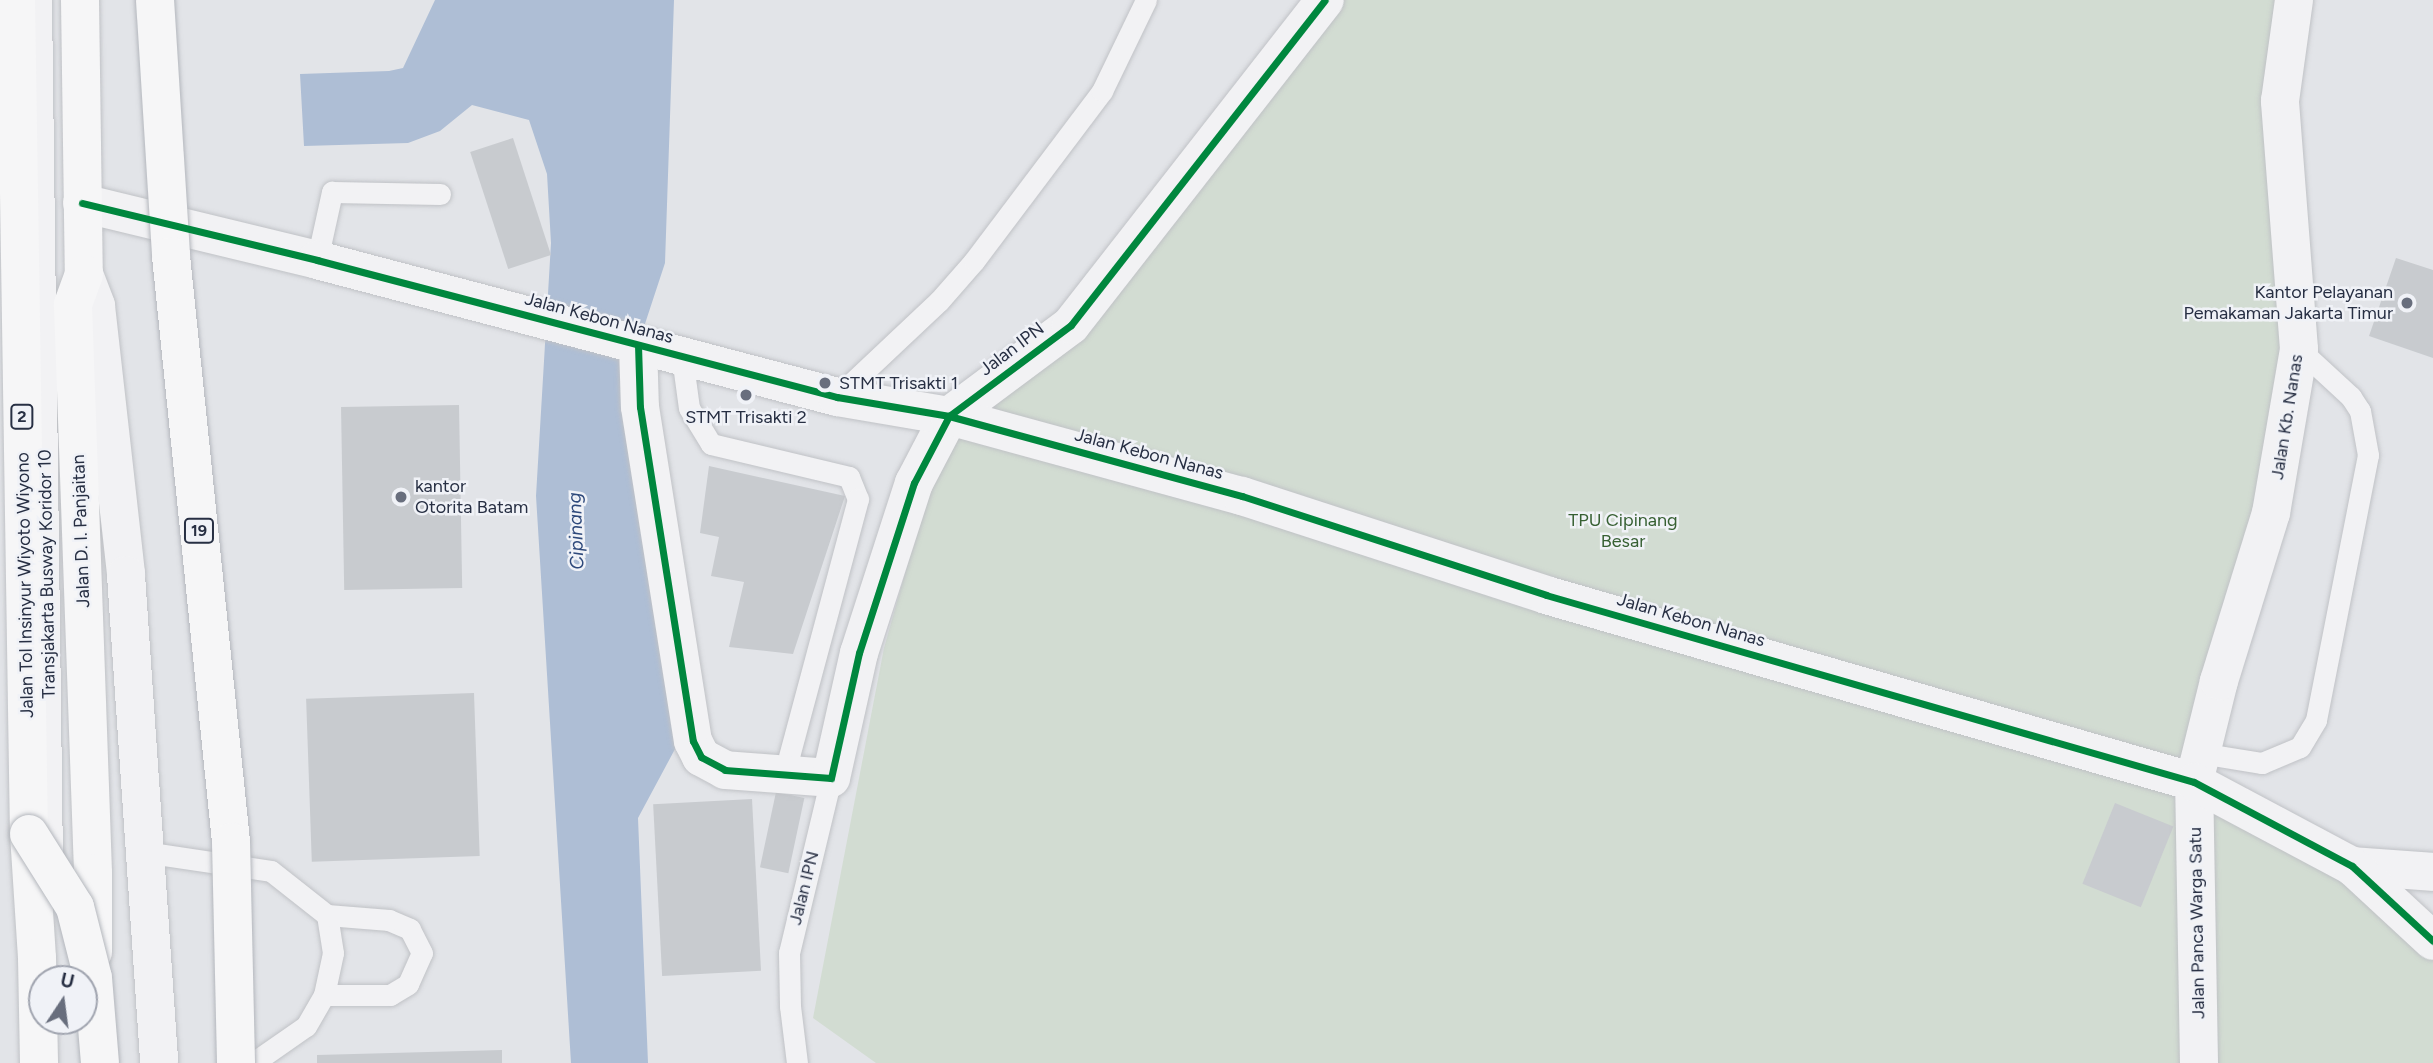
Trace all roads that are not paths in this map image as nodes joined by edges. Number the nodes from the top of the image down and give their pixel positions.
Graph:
1 (16, 0) edge
2 (41, 0) edge
3 (80, 0) edge
4 (155, 0) edge
5 (1146, 0) edge
6 (1325, 0) edge
7 (2294, 0) edge
8 (440, 194) dead end
9 (82, 203) junction
10 (317, 260) junction
11 (84, 274) junction
12 (631, 343) junction
13 (2299, 349) junction
14 (682, 357) junction
15 (837, 397) junction
16 (949, 416) junction
17 (2197, 768) junction
18 (784, 775) junction
19 (831, 778) junction
20 (29, 834) junction
21 (144, 852) junction
22 (2352, 866) junction
23 (2433, 872) edge
24 (327, 915) junction
25 (2433, 942) edge
26 (54, 965) edge
27 (324, 996) junction
28 (55, 1035) edge
29 (39, 1063) edge
30 (55, 1063) edge
31 (92, 1063) edge
32 (100, 1063) edge
33 (159, 1063) edge
34 (236, 1063) edge
35 (253, 1063) edge
36 (797, 1063) edge
37 (2199, 1063) edge

1 - 20 highway, Jalan Tol Insinyur Wiyoto Wiyono / 2
2 - 26 lane, Transjakarta Busway Koridor 10
3 - 9 highway, Jalan D. I. Panjaitan
4 - 34 highway, 19, bridge
5 - 15 lane
6 - 16 street, Jalan IPN
7 - 13 street, Jalan Kb. Nanas
8 - 10 lane
9 - 10 street, Jalan Kebon Nanas
9 - 11 highway, Jalan D. I. Panjaitan
10 - 12 street, Jalan Kebon Nanas
11 - 21 street
11 - 31 highway, Jalan D. I. Panjaitan
12 - 14 street, Jalan Kebon Nanas
12 - 18 street
13 - 17 street, Jalan Kb. Nanas
13 - 17 lane
14 - 15 street, Jalan Kebon Nanas
14 - 18 lane
15 - 16 street, Jalan Kebon Nanas
16 - 17 street, Jalan Kebon Nanas
16 - 19 street, Jalan IPN
17 - 22 street, Jalan Kebon Nanas
17 - 37 street, Jalan Panca Warga Satu
18 - 19 street
19 - 36 lane, Jalan IPN
20 - 29 highway, 2
20 - 32 highway, bridge
21 - 24 lane
21 - 33 street
22 - 23 street
22 - 25 street
24 - 27 lane
24 - 27 lane
27 - 35 lane
28 - 30 lane

